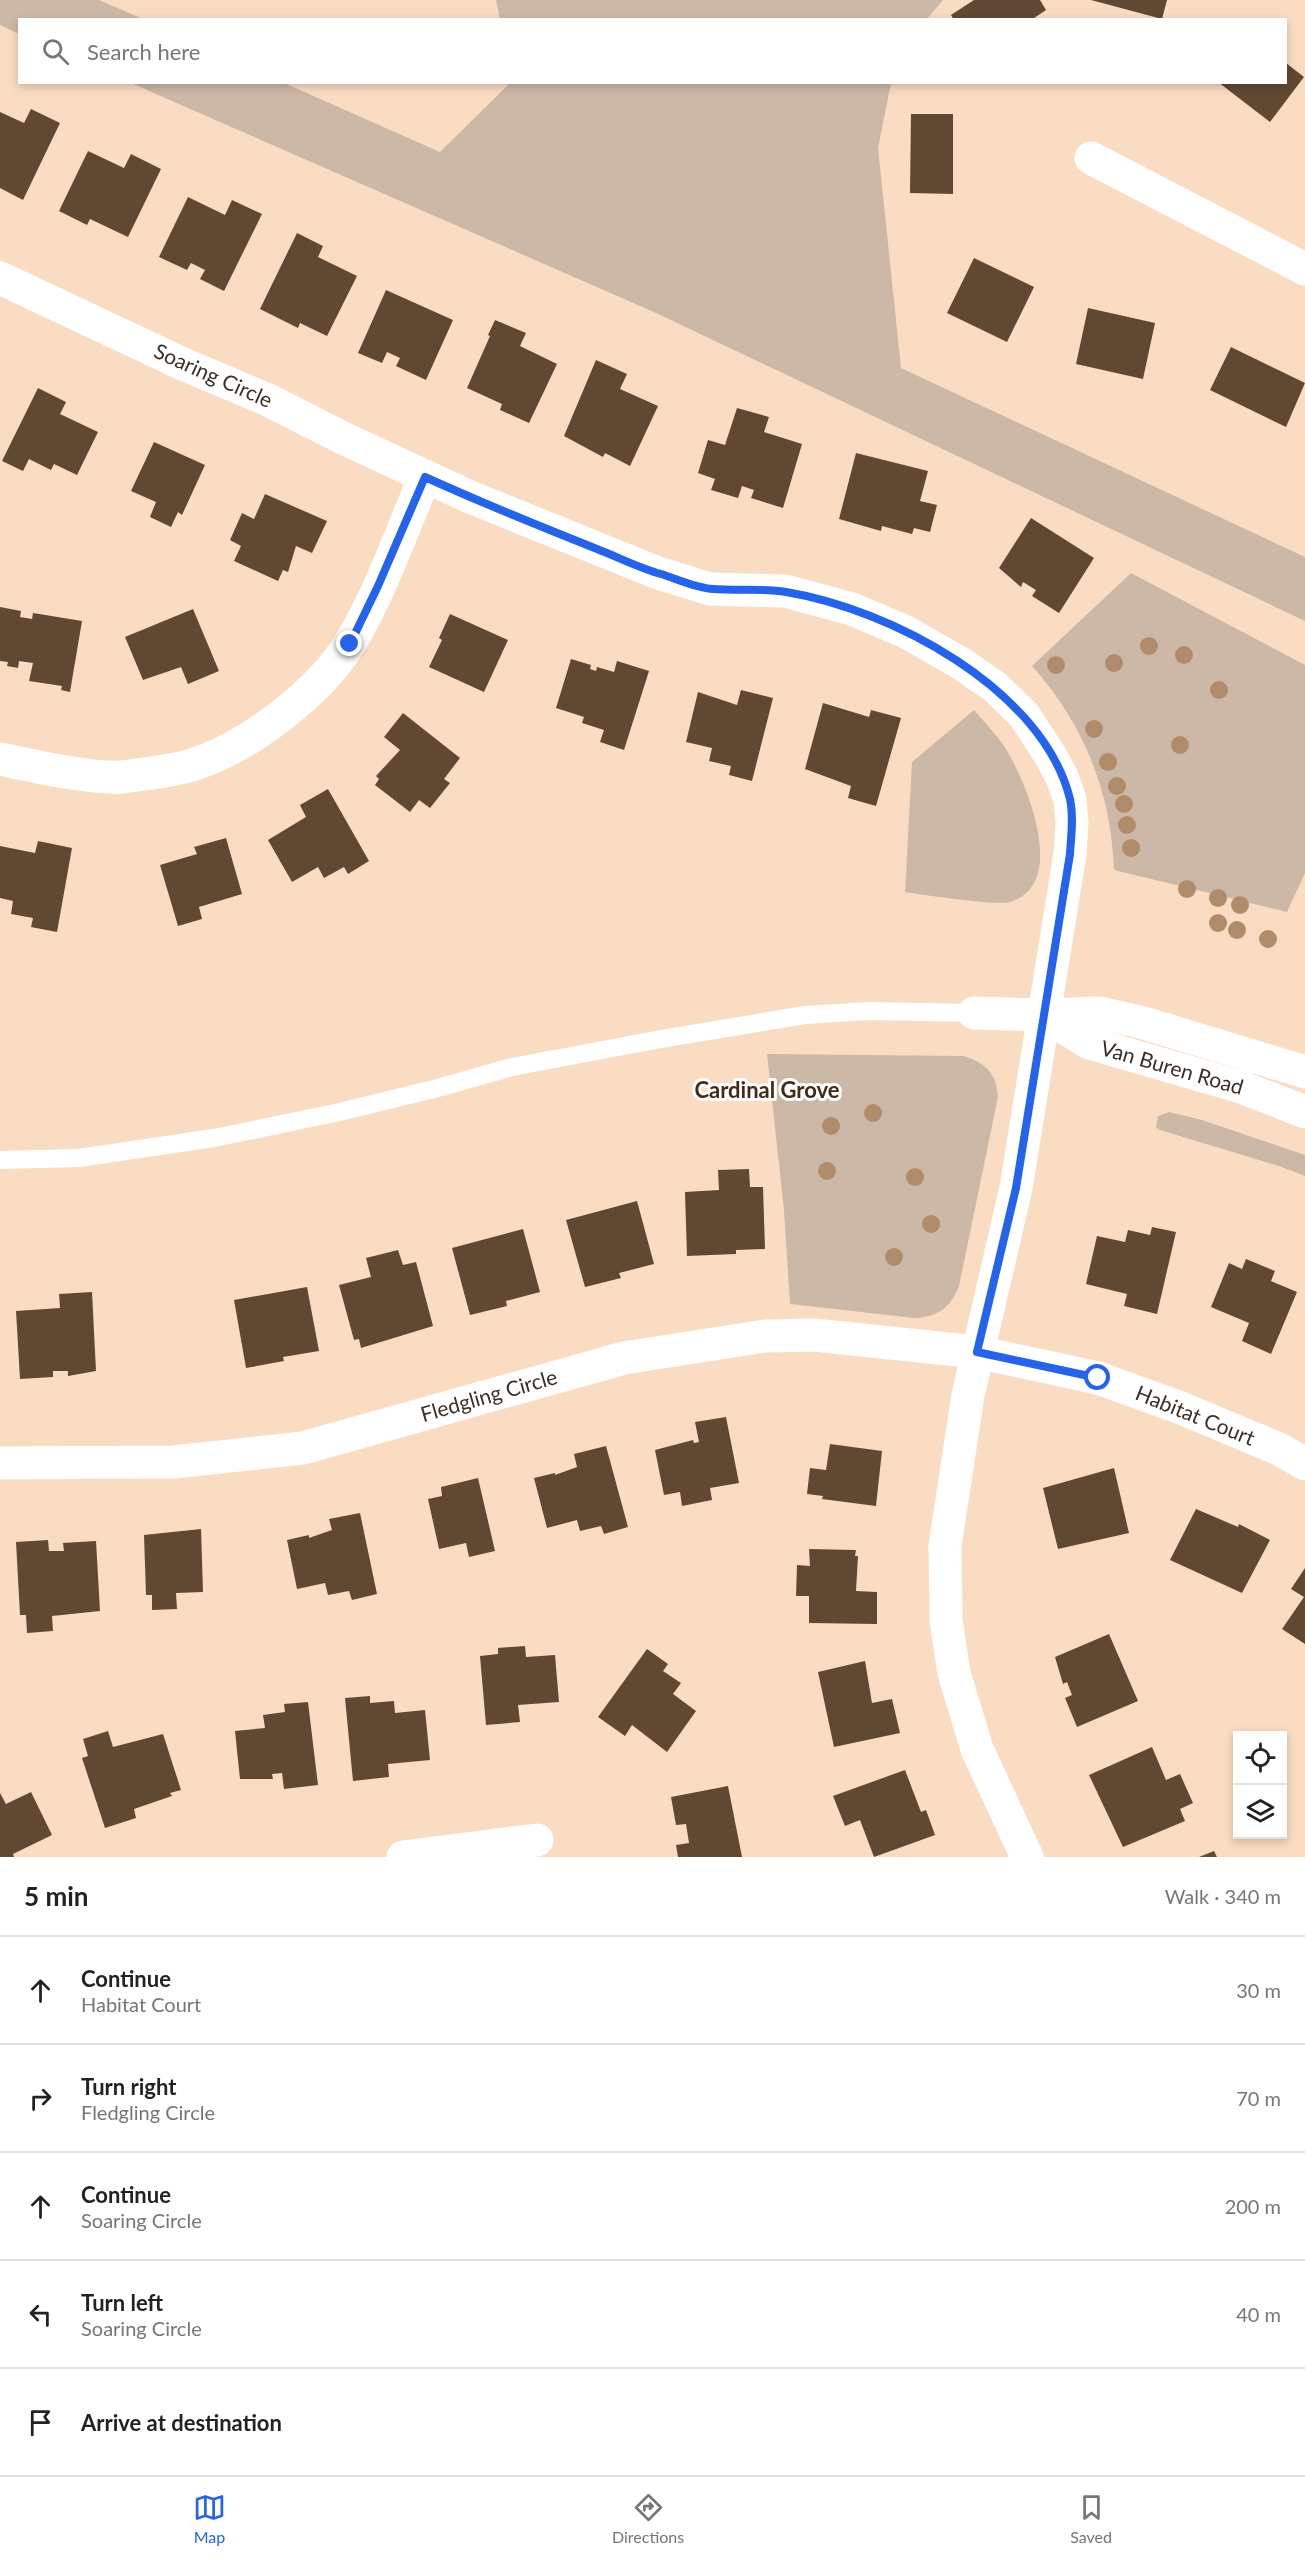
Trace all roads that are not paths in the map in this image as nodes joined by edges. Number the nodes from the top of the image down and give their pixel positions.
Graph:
1 (1091, 158) dead end
2 (1305, 268) edge
3 (0, 278) edge
4 (425, 477) junction
5 (0, 759) edge
6 (974, 1013) joint
7 (1044, 1015) junction
8 (1305, 1072) edge
9 (1305, 1112) edge
10 (0, 1160) edge
11 (977, 1352) junction
12 (0, 1463) edge
13 (1305, 1464) edge
14 (537, 1840) dead end
15 (403, 1857) edge
16 (1027, 1857) edge

1 - 2 street
3 - 4 street, Soaring Circle
4 - 5 street
4 - 7 street, Soaring Circle
6 - 7 street, Van Buren Road
6 - 10 lane
7 - 8 street, Van Buren Road
7 - 9 street, Van Buren Road
7 - 11 street
11 - 12 street, Fledgling Circle
11 - 13 street, Habitat Court
11 - 16 street
14 - 15 street

